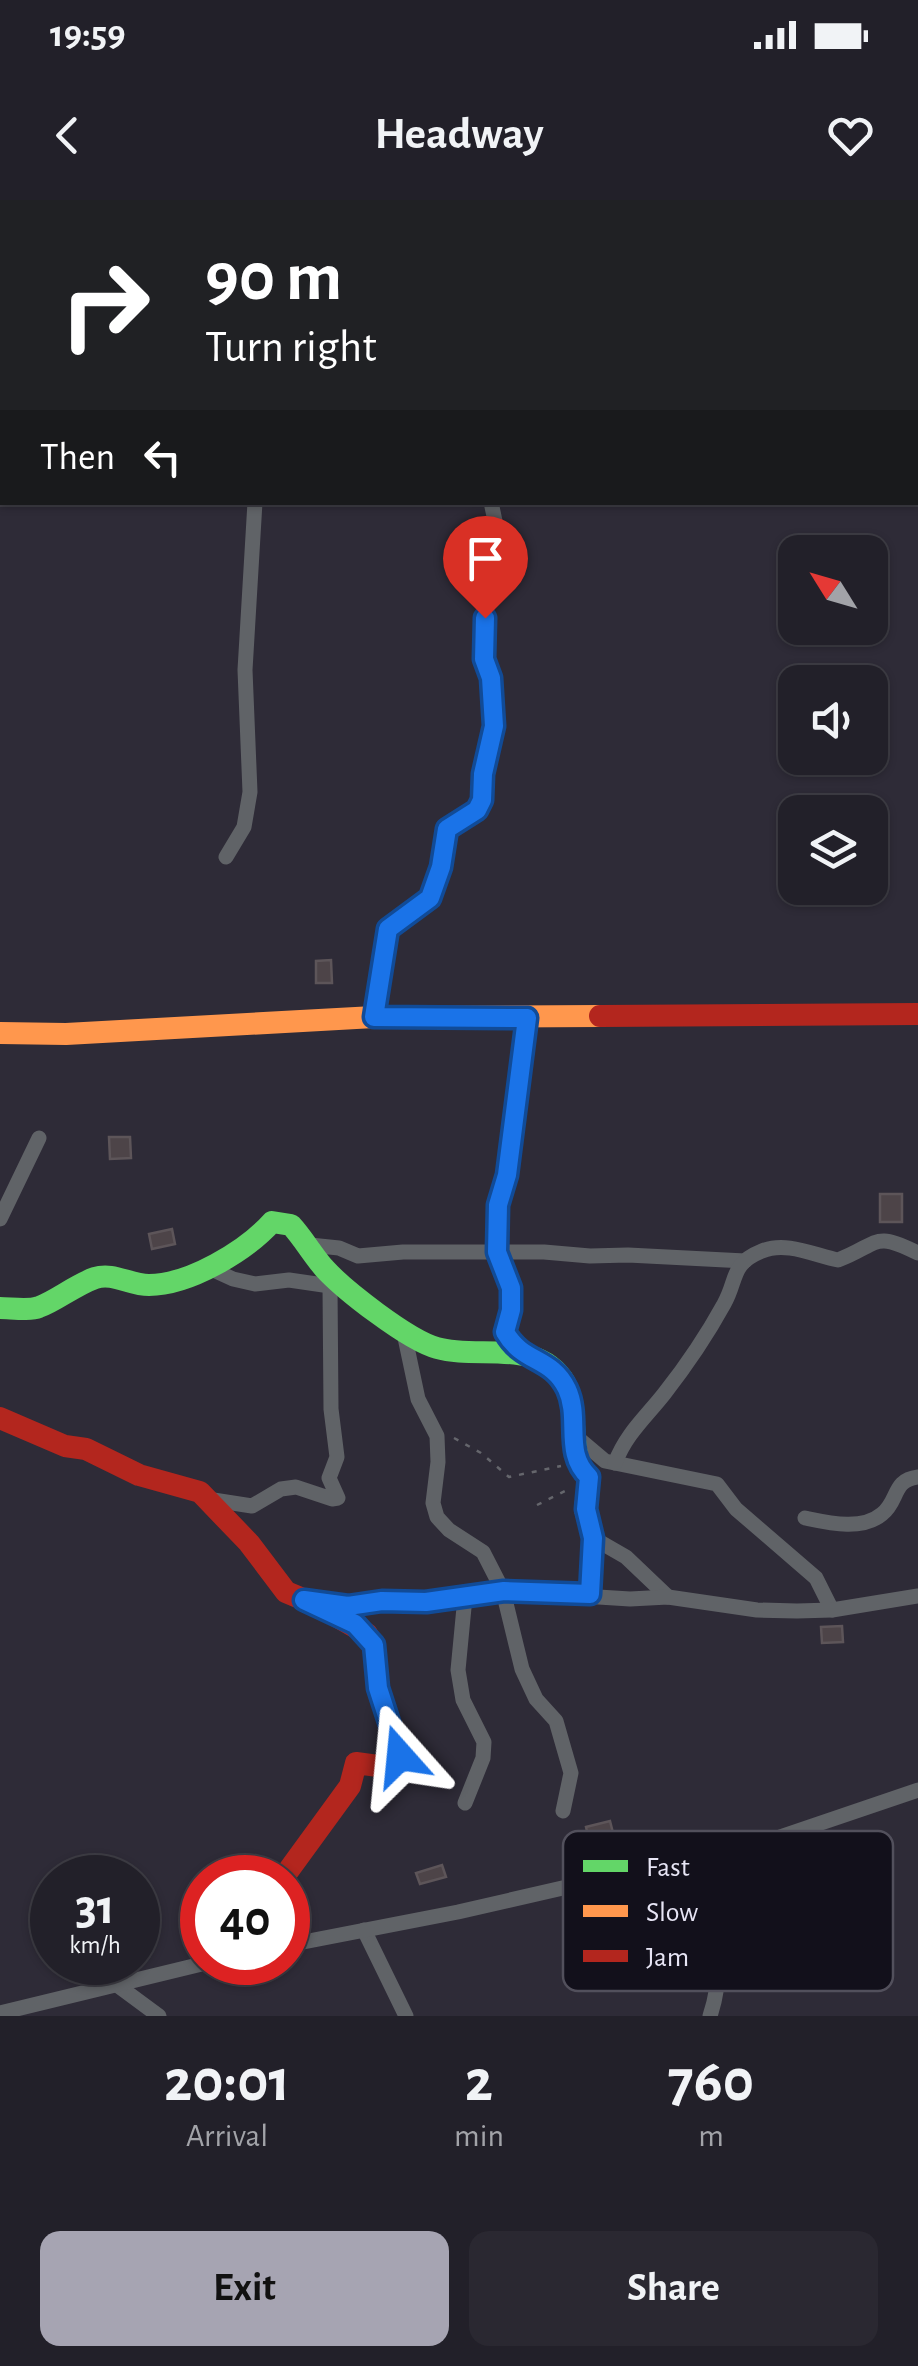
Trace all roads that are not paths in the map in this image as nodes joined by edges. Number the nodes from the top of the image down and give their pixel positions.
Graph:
1 (255, 505) edge
2 (492, 505) edge
3 (226, 857) dead end
4 (918, 1014) edge
5 (374, 1017) junction
6 (527, 1018) junction
7 (0, 1034) edge
8 (39, 1138) dead end
9 (0, 1219) edge
10 (310, 1245) junction
11 (497, 1252) junction
12 (918, 1253) edge
13 (745, 1262) junction
14 (209, 1268) junction
15 (338, 1287) junction
16 (0, 1308) edge
17 (404, 1333) junction
18 (520, 1353) junction
19 (0, 1418) edge
20 (573, 1434) junction
21 (614, 1462) junction
22 (918, 1478) edge
23 (206, 1499) junction
24 (806, 1518) dead end
25 (593, 1538) junction
26 (504, 1591) junction
27 (590, 1594) junction
28 (918, 1596) edge
29 (465, 1597) junction
30 (668, 1597) junction
31 (304, 1600) junction
32 (832, 1610) junction
33 (918, 1790) edge
34 (465, 1803) dead end
35 (563, 1810) dead end
36 (797, 1831) edge
37 (300, 1855) edge
38 (563, 1888) edge
39 (364, 1930) junction
40 (310, 1941) edge
41 (116, 1985) joint
42 (717, 1991) edge
43 (0, 2014) edge
44 (159, 2016) edge
45 (406, 2016) edge
46 (710, 2016) edge

1 - 3 street
2 - 5 street
4 - 6 street
5 - 6 street
5 - 7 street
6 - 11 street
8 - 9 street
10 - 11 street
10 - 14 street
10 - 15 street
11 - 13 street
11 - 18 street
12 - 13 street
13 - 21 street
14 - 15 street
14 - 16 street
15 - 17 street
15 - 23 street
17 - 18 street
17 - 26 street
18 - 20 street
19 - 23 street
20 - 21 street
20 - 25 street
21 - 32 street
22 - 24 street
23 - 31 street
25 - 27 street
25 - 30 street
26 - 27 street
26 - 29 street
26 - 35 street
27 - 30 street
28 - 32 street
29 - 31 street
29 - 34 street
30 - 32 street
31 - 37 street
33 - 36 street
38 - 39 street
39 - 40 street
39 - 45 street
41 - 43 street
41 - 44 street
42 - 46 street

